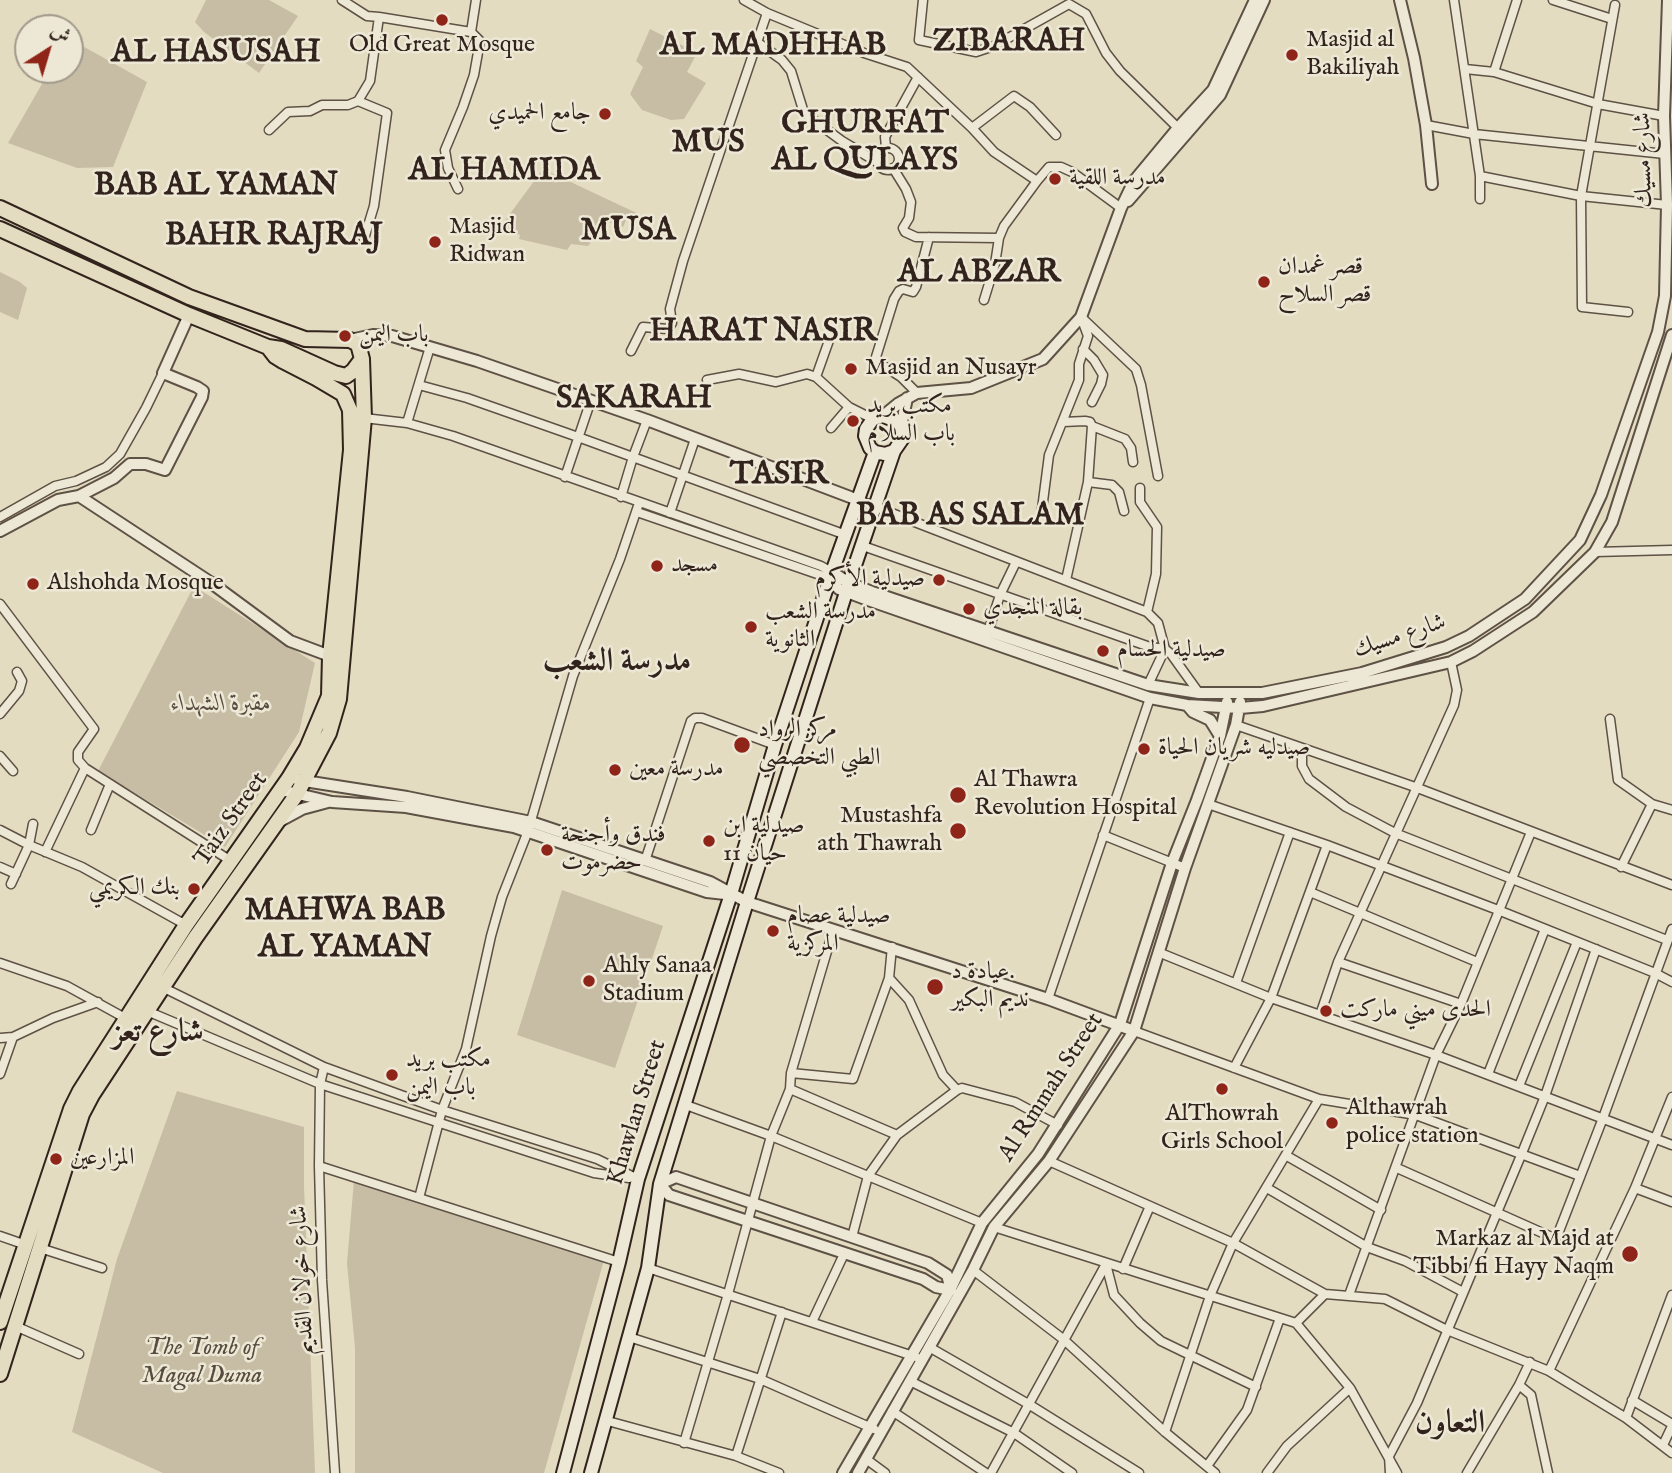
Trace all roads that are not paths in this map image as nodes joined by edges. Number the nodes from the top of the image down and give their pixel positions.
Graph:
1 (342, 0) edge
2 (476, 0) edge
3 (744, 0) edge
4 (923, 0) edge
5 (1255, 0) edge
6 (1264, 0) edge
7 (1400, 0) edge
8 (1454, 0) edge
9 (1517, 0) edge
10 (1553, 0) edge
11 (1668, 0) edge
12 (1070, 2) edge
13 (1615, 5) dead end
14 (767, 13) junction
15 (379, 17) junction
16 (1669, 18) edge
17 (1612, 19) junction
18 (471, 32) junction
19 (757, 42) junction
20 (1669, 46) edge
21 (1465, 69) junction
22 (1494, 72) junction
23 (918, 77) junction
24 (358, 100) junction
25 (1598, 104) junction
26 (1664, 116) junction
27 (1426, 125) junction
28 (972, 128) junction
29 (1178, 128) junction
30 (269, 130) dead end
31 (1474, 134) junction
32 (1056, 135) dead end
33 (1590, 147) junction
34 (886, 148) junction
35 (1665, 155) junction
36 (877, 162) junction
37 (893, 168) junction
38 (1480, 176) junction
39 (1037, 181) junction
40 (1432, 184) dead end
41 (458, 189) dead end
42 (1581, 196) junction
43 (1480, 199) dead end
44 (1667, 205) junction
45 (0, 208) edge
46 (1121, 208) junction
47 (0, 229) edge
48 (929, 237) junction
49 (999, 238) junction
50 (364, 239) dead end
51 (984, 300) dead end
52 (1628, 312) dead end
53 (189, 315) junction
54 (1081, 317) junction
55 (832, 332) dead end
56 (1672, 335) edge
57 (350, 340) junction
58 (268, 347) junction
59 (430, 347) junction
60 (1083, 349) junction
61 (631, 351) dead end
62 (362, 359) junction
63 (163, 373) junction
64 (816, 377) junction
65 (707, 380) dead end
66 (419, 385) junction
67 (912, 395) junction
68 (591, 400) junction
69 (1092, 402) dead end
70 (849, 407) junction
71 (364, 418) junction
72 (878, 418) junction
73 (648, 419) junction
74 (1063, 422) junction
75 (407, 424) junction
76 (1092, 426) junction
77 (901, 427) junction
78 (831, 428) dead end
79 (578, 436) junction
80 (695, 439) junction
81 (894, 451) junction
82 (876, 452) junction
83 (633, 457) junction
84 (1133, 462) dead end
85 (870, 470) junction
86 (1158, 475) dead end
87 (682, 476) junction
88 (887, 476) junction
89 (565, 477) junction
90 (1088, 482) junction
91 (1140, 488) dead end
92 (79, 496) junction
93 (621, 497) junction
94 (858, 500) junction
95 (876, 507) junction
96 (638, 508) junction
97 (1042, 509) dead end
98 (1124, 511) dead end
99 (670, 513) junction
100 (0, 517) edge
101 (0, 531) edge
102 (846, 535) junction
103 (863, 546) junction
104 (1672, 550) edge
105 (1595, 552) junction
106 (1017, 562) junction
107 (831, 576) junction
108 (1066, 580) junction
109 (847, 588) junction
110 (1000, 595) junction
111 (0, 604) edge
112 (1147, 612) junction
113 (988, 632) junction
114 (810, 645) junction
115 (1165, 649) junction
116 (828, 650) junction
117 (330, 656) junction
118 (1451, 662) junction
119 (17, 672) dead end
120 (1148, 685) junction
121 (1199, 693) junction
122 (1227, 694) junction
123 (1240, 694) junction
124 (1150, 698) junction
125 (1187, 705) junction
126 (1227, 706) junction
127 (1240, 708) junction
128 (0, 714) edge
129 (1610, 719) dead end
130 (1236, 725) junction
131 (1220, 736) junction
132 (775, 745) junction
133 (1301, 748) junction
134 (0, 756) edge
135 (85, 768) junction
136 (13, 771) dead end
137 (110, 784) junction
138 (285, 784) junction
139 (1415, 787) junction
140 (301, 788) junction
141 (332, 802) junction
142 (407, 802) junction
143 (1652, 803) junction
144 (1208, 804) junction
145 (1672, 810) edge
146 (276, 823) junction
147 (33, 824) dead end
148 (529, 826) junction
149 (0, 830) edge
150 (90, 830) dead end
151 (1290, 832) junction
152 (1531, 832) junction
153 (1395, 833) junction
154 (1103, 835) junction
155 (29, 845) junction
156 (1327, 845) junction
157 (45, 852) junction
158 (231, 861) junction
159 (645, 861) junction
160 (1172, 863) junction
161 (1380, 866) junction
162 (0, 867) edge
163 (1620, 867) junction
164 (1185, 868) junction
165 (16, 874) junction
166 (1512, 877) junction
167 (10, 884) dead end
168 (1672, 886) edge
169 (1310, 892) junction
170 (731, 894) junction
171 (747, 902) junction
172 (1498, 910) junction
173 (1359, 914) junction
174 (186, 925) junction
175 (1545, 929) junction
176 (1672, 929) edge
177 (833, 931) junction
178 (1667, 940) junction
179 (1577, 942) junction
180 (892, 947) junction
181 (1596, 949) junction
182 (1158, 952) junction
183 (1338, 962) junction
184 (1477, 962) junction
185 (0, 963) edge
186 (1655, 973) junction
187 (889, 978) junction
188 (1672, 982) edge
189 (1236, 983) junction
190 (162, 987) junction
191 (1271, 998) junction
192 (1048, 999) junction
193 (98, 1002) junction
194 (1461, 1004) junction
195 (147, 1011) junction
196 (1320, 1015) junction
197 (125, 1018) junction
198 (1120, 1024) junction
199 (1134, 1031) junction
200 (13, 1037) junction
201 (0, 1038) edge
202 (1436, 1055) junction
203 (324, 1067) junction
204 (1234, 1068) junction
205 (791, 1073) junction
206 (0, 1074) edge
207 (1488, 1074) junction
208 (320, 1084) junction
209 (1519, 1086) junction
210 (790, 1088) junction
211 (957, 1090) junction
212 (1545, 1096) junction
213 (1672, 1097) edge
214 (1319, 1099) junction
215 (685, 1104) junction
216 (442, 1110) junction
217 (77, 1112) junction
218 (1416, 1115) junction
219 (1603, 1118) junction
220 (439, 1123) junction
221 (1058, 1125) junction
222 (897, 1135) junction
223 (771, 1136) junction
224 (1656, 1139) junction
225 (1672, 1145) edge
226 (1522, 1153) junction
227 (1287, 1156) junction
228 (1049, 1161) junction
229 (319, 1166) junction
230 (1397, 1168) junction
231 (868, 1176) junction
232 (1580, 1176) junction
233 (638, 1179) junction
234 (660, 1184) junction
235 (1267, 1188) junction
236 (1635, 1188) junction
237 (419, 1198) junction
238 (1672, 1202) edge
239 (752, 1204) junction
240 (1150, 1206) junction
241 (1381, 1210) junction
242 (1497, 1212) junction
243 (748, 1220) junction
244 (982, 1223) junction
245 (994, 1227) junction
246 (0, 1236) edge
247 (852, 1237) junction
248 (1233, 1243) junction
249 (33, 1247) junction
250 (1367, 1247) junction
251 (844, 1254) junction
252 (619, 1262) junction
253 (1105, 1264) junction
254 (102, 1268) dead end
255 (648, 1268) junction
256 (1123, 1269) junction
257 (973, 1270) junction
258 (1463, 1292) junction
259 (728, 1294) junction
260 (953, 1294) junction
261 (1325, 1294) junction
262 (1349, 1295) junction
263 (1672, 1295) edge
264 (1210, 1296) junction
265 (782, 1312) junction
266 (1280, 1318) junction
267 (0, 1321) edge
268 (812, 1322) junction
269 (1296, 1323) junction
270 (16, 1326) junction
271 (1447, 1330) junction
272 (629, 1337) junction
273 (1063, 1339) junction
274 (929, 1347) junction
275 (79, 1354) dead end
276 (910, 1355) junction
277 (1191, 1356) junction
278 (922, 1359) junction
279 (708, 1362) junction
280 (1530, 1362) junction
281 (1549, 1371) junction
282 (0, 1374) edge
283 (760, 1379) junction
284 (910, 1381) junction
285 (1519, 1385) junction
286 (1256, 1387) junction
287 (1350, 1388) junction
288 (1632, 1400) junction
289 (1030, 1405) junction
290 (892, 1411) junction
291 (1626, 1418) junction
292 (604, 1420) junction
293 (1672, 1425) edge
294 (869, 1426) junction
295 (1166, 1432) junction
296 (880, 1433) junction
297 (1014, 1433) junction
298 (684, 1443) junction
299 (1663, 1445) junction
300 (1672, 1453) edge
301 (736, 1456) junction
302 (1389, 1456) junction
303 (866, 1459) junction
304 (1208, 1466) junction
305 (1548, 1469) edge
306 (335, 1473) edge
307 (563, 1473) edge
308 (591, 1473) edge
309 (779, 1473) edge
310 (843, 1473) edge
311 (858, 1473) edge
312 (885, 1473) edge
313 (988, 1473) edge
314 (1072, 1473) edge
315 (1139, 1473) edge
316 (1215, 1473) edge
317 (1267, 1473) edge
318 (1390, 1473) edge
319 (1397, 1473) edge
320 (1467, 1473) edge
321 (1540, 1473) edge

1 - 15 street
2 - 18 street
3 - 14 street
4 - 12 street
5 - 29 street
6 - 46 street
7 - 27 street
8 - 21 street
9 - 22 street
10 - 17 street
11 - 16 street, شارع مسيك
12 - 29 street
13 - 17 street
14 - 19 street
14 - 23 street
15 - 18 street
15 - 24 street
16 - 20 street, شارع مسيك
17 - 25 street
18 - 41 street
19 - 36 street
19 - 61 street
20 - 26 street, شارع مسيك
21 - 22 street
21 - 31 street
22 - 25 street
23 - 28 street
23 - 34 street
24 - 30 street
24 - 50 street
25 - 26 street
25 - 33 street
26 - 35 street, شارع مسيك
27 - 31 street
27 - 40 street
28 - 32 street
28 - 39 street
29 - 46 street
31 - 33 street
31 - 38 street
33 - 35 street
33 - 42 street
34 - 36 street
34 - 37 street
35 - 44 street, شارع مسيك
36 - 37 street
37 - 48 street
38 - 42 street
38 - 43 street
39 - 46 street
39 - 49 street
42 - 44 street
42 - 52 street
44 - 123 street, شارع مسيك
45 - 57 main road
46 - 54 street
47 - 53 main road
48 - 49 street
48 - 67 street
49 - 51 street
53 - 58 main road
53 - 63 street
54 - 60 street
54 - 67 street
54 - 86 street
55 - 64 street
56 - 105 street, شارع مسيك
57 - 59 street
57 - 62 main road
58 - 62 main road
58 - 117 main road, Taiz Street
59 - 66 street
59 - 68 street
60 - 69 street
60 - 74 street
62 - 71 main road, Taiz Street
63 - 92 street
63 - 100 street
64 - 65 street
64 - 70 street
66 - 75 street
66 - 79 street
67 - 72 street
67 - 77 street
68 - 73 street
68 - 79 street
70 - 72 street
70 - 78 street
71 - 75 street
71 - 140 main road, Taiz Street
72 - 77 main road
72 - 82 main road
73 - 80 street
73 - 83 street
74 - 76 street
74 - 97 street
75 - 89 street
76 - 84 street
76 - 90 street
77 - 81 main road
79 - 83 street
79 - 89 street
80 - 87 street
80 - 94 street
81 - 82 main road
81 - 88 main road, Khawlan Street
82 - 85 main road, Khawlan Street
83 - 87 street
83 - 93 street
85 - 88 main road
85 - 94 main road, Khawlan Street
87 - 99 street
87 - 102 street
88 - 95 main road, Khawlan Street
89 - 93 street
90 - 98 street
90 - 108 street
91 - 112 street
92 - 101 street
92 - 117 street
93 - 96 street
94 - 95 street
94 - 102 main road, Khawlan Street
95 - 103 main road, Khawlan Street
95 - 106 street
96 - 99 street
96 - 107 street
96 - 148 street
99 - 107 street
102 - 107 main road, Khawlan Street
103 - 109 main road, Khawlan Street
103 - 110 street
104 - 105 street
105 - 118 street, شارع مسيك
106 - 108 street
106 - 110 street
107 - 109 street, شارع مسيك
107 - 114 main road, Khawlan Street
108 - 112 street
109 - 113 street, شارع مسيك
109 - 116 main road, Khawlan Street
109 - 124 street, شارع مسيك
110 - 113 street
110 - 115 street
111 - 135 street
112 - 115 street
113 - 120 street, شارع مسيك
114 - 116 main road
114 - 132 main road, Khawlan Street
115 - 120 street
115 - 121 street
116 - 171 main road, Khawlan Street
117 - 138 main road, Taiz Street
118 - 127 street, شارع مسيك
118 - 139 street
119 - 128 street
120 - 121 street, شارع مسيك
121 - 122 street, شارع مسيك
122 - 123 street, شارع مسيك
122 - 126 street, Al Rmmah Street
123 - 127 street, Al Rmmah Street
124 - 125 street, شارع مسيك
124 - 154 street
125 - 126 street, شارع مسيك
125 - 131 street
126 - 127 street, شارع مسيك
126 - 131 street, Al Rmmah Street
127 - 130 street, Al Rmmah Street
129 - 143 street
130 - 133 street
130 - 144 street, Al Rmmah Street
131 - 160 street, Al Rmmah Street
132 - 159 street
132 - 170 main road, Khawlan Street
133 - 139 street
133 - 153 street
134 - 136 street
135 - 137 street
135 - 157 street
137 - 150 street
137 - 158 street
138 - 140 street
138 - 158 main road, Taiz Street
139 - 152 street
139 - 153 street
140 - 141 street
140 - 142 street
140 - 146 main road, Taiz Street
141 - 142 street
141 - 146 street
142 - 148 street
143 - 145 street
143 - 163 street
144 - 151 street
144 - 164 street, Al Rmmah Street
146 - 190 main road, Taiz Street
147 - 155 street
148 - 159 street
148 - 170 street
148 - 216 street
149 - 155 street
151 - 156 street
151 - 189 street
152 - 163 street
152 - 166 street
153 - 161 street
153 - 166 street
154 - 160 street
154 - 192 street
155 - 157 street
155 - 165 street
156 - 161 street
156 - 169 street
157 - 174 street
158 - 174 main road, Taiz Street
159 - 170 street
160 - 164 street
160 - 198 street, Al Rmmah Street
161 - 172 street
161 - 173 street
162 - 165 street
163 - 168 street
164 - 182 street, Al Rmmah Street
165 - 167 street
166 - 172 street
166 - 178 street
169 - 173 street
169 - 191 street
170 - 171 street
170 - 233 main road, Khawlan Street
171 - 177 street
171 - 215 main road, Khawlan Street
172 - 175 street
172 - 184 street
173 - 183 street
173 - 184 street
174 - 197 main road, Taiz Street
175 - 179 street
175 - 207 street
176 - 178 street
177 - 180 street
177 - 205 street
178 - 186 street
179 - 181 street
179 - 209 street
180 - 187 street
180 - 192 street
181 - 186 street
181 - 212 street
182 - 189 street
182 - 199 street, Al Rmmah Street
183 - 194 street
183 - 196 street
184 - 194 street
185 - 193 street
186 - 188 street
186 - 219 street
187 - 205 street
187 - 211 street
189 - 191 street
190 - 195 main road, Taiz Street
190 - 203 street
191 - 196 street
191 - 204 street
192 - 198 street
193 - 197 street
193 - 200 street
194 - 202 street
195 - 208 street
195 - 217 main road, Taiz Street
196 - 202 street
197 - 217 main road, Taiz Street
198 - 199 street
198 - 221 street, Al Rmmah Street
199 - 204 street
199 - 228 street, Al Rmmah Street
200 - 201 street
200 - 206 street
202 - 207 street
202 - 218 street
203 - 208 street, شارع خولان القديم
203 - 216 street
204 - 214 street
205 - 210 street
207 - 209 street
208 - 220 street
208 - 229 street, شارع خولان القديم
209 - 212 street
210 - 222 street
210 - 223 street
211 - 221 street
211 - 222 street
212 - 219 street
212 - 226 street
213 - 224 street
214 - 218 street
214 - 227 street
215 - 223 street
215 - 234 main road, Khawlan Street
216 - 220 street
216 - 233 street
217 - 249 main road, Taiz Street
218 - 226 street
218 - 230 street
219 - 224 street
219 - 232 street
220 - 233 street
220 - 237 street
221 - 244 street, Al Rmmah Street
222 - 231 street
223 - 231 street
223 - 239 street
224 - 225 street
224 - 236 street
226 - 232 street
226 - 242 street
227 - 235 street
227 - 241 street
228 - 240 street
228 - 245 street, Al Rmmah Street
229 - 237 street
229 - 306 street, شارع خولان القديم
230 - 241 street
230 - 242 street
231 - 244 street
231 - 247 street
232 - 242 street
233 - 234 main road
233 - 252 main road, Khawlan Street
234 - 239 street
234 - 243 street
234 - 255 main road, Khawlan Street
235 - 248 street
235 - 250 street
236 - 238 street
236 - 281 street
237 - 252 street
239 - 243 street
239 - 247 street
240 - 248 street
240 - 256 street
241 - 250 street
242 - 258 street
243 - 251 street
243 - 259 street
244 - 245 street
244 - 260 street, Al Rmmah Street
245 - 253 street
245 - 257 street, Al Rmmah Street
246 - 249 street
247 - 260 street
248 - 261 street
248 - 264 street
249 - 254 street
249 - 267 main road, Taiz Street
249 - 270 main road, Taiz Street
250 - 258 street
250 - 262 street
251 - 260 street
251 - 268 street
252 - 307 main road, Khawlan Street
253 - 256 street
253 - 273 street
253 - 277 street
255 - 259 street
255 - 272 main road, Khawlan Street
256 - 264 street
257 - 260 street, Al Rmmah Street
257 - 273 street
258 - 271 street
259 - 265 street
259 - 279 street
260 - 274 street, Al Rmmah Street
260 - 276 street, Al Rmmah Street
261 - 262 street
261 - 269 street
262 - 271 street
263 - 288 street
264 - 266 street
264 - 277 street
265 - 268 street
265 - 283 street
266 - 269 street
266 - 286 street
267 - 270 street
268 - 276 street
269 - 287 street
270 - 275 street
270 - 282 main road, Taiz Street
271 - 280 street
271 - 302 street
272 - 279 street
272 - 292 main road, Khawlan Street
273 - 289 street
273 - 295 street
274 - 278 street, Al Rmmah Street
274 - 289 street
276 - 278 street
276 - 294 street, Al Rmmah Street
277 - 286 street
277 - 295 street
278 - 284 street, Al Rmmah Street
279 - 283 street
279 - 298 street
280 - 281 street
280 - 285 street
281 - 291 street
283 - 294 street
283 - 301 street
284 - 290 street, Al Rmmah Street
284 - 297 street
285 - 305 street
285 - 320 street
286 - 304 street
287 - 302 street
287 - 317 street
288 - 291 street
288 - 293 street
289 - 297 street
289 - 315 street
290 - 296 street, Al Rmmah Street
290 - 313 street
291 - 299 street
292 - 298 street
292 - 308 main road, Khawlan Street
293 - 299 street
294 - 296 street
294 - 310 street, Al Rmmah Street
295 - 304 street
296 - 303 street, Al Rmmah Street
297 - 313 street
297 - 314 street
298 - 301 street
299 - 300 street
301 - 309 street
302 - 318 street
302 - 319 street
303 - 311 street, Al Rmmah Street
303 - 312 street
304 - 316 street
305 - 321 street

